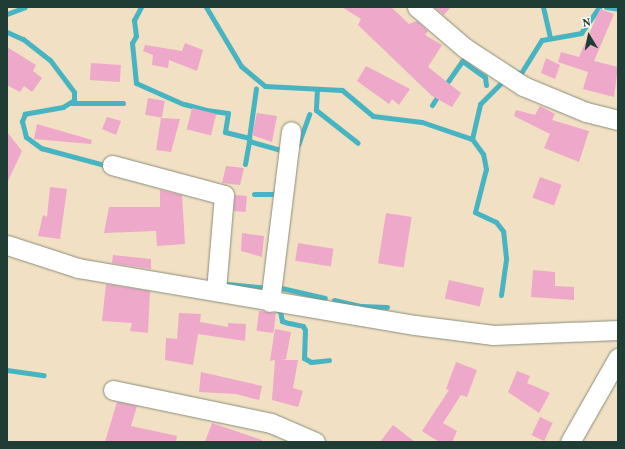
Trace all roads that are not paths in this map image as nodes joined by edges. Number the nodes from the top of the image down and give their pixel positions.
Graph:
1 (418, 7) edge
2 (618, 120) edge
3 (291, 131) dead end
4 (112, 165) dead end
5 (7, 245) edge
6 (216, 291) junction
7 (270, 302) junction
8 (618, 330) edge
9 (618, 358) edge
10 (113, 390) dead end
11 (315, 442) edge
12 (570, 442) edge

1 - 2 street
3 - 7 street
4 - 6 street
5 - 6 street
6 - 7 street
7 - 8 street
9 - 12 street
10 - 11 street

